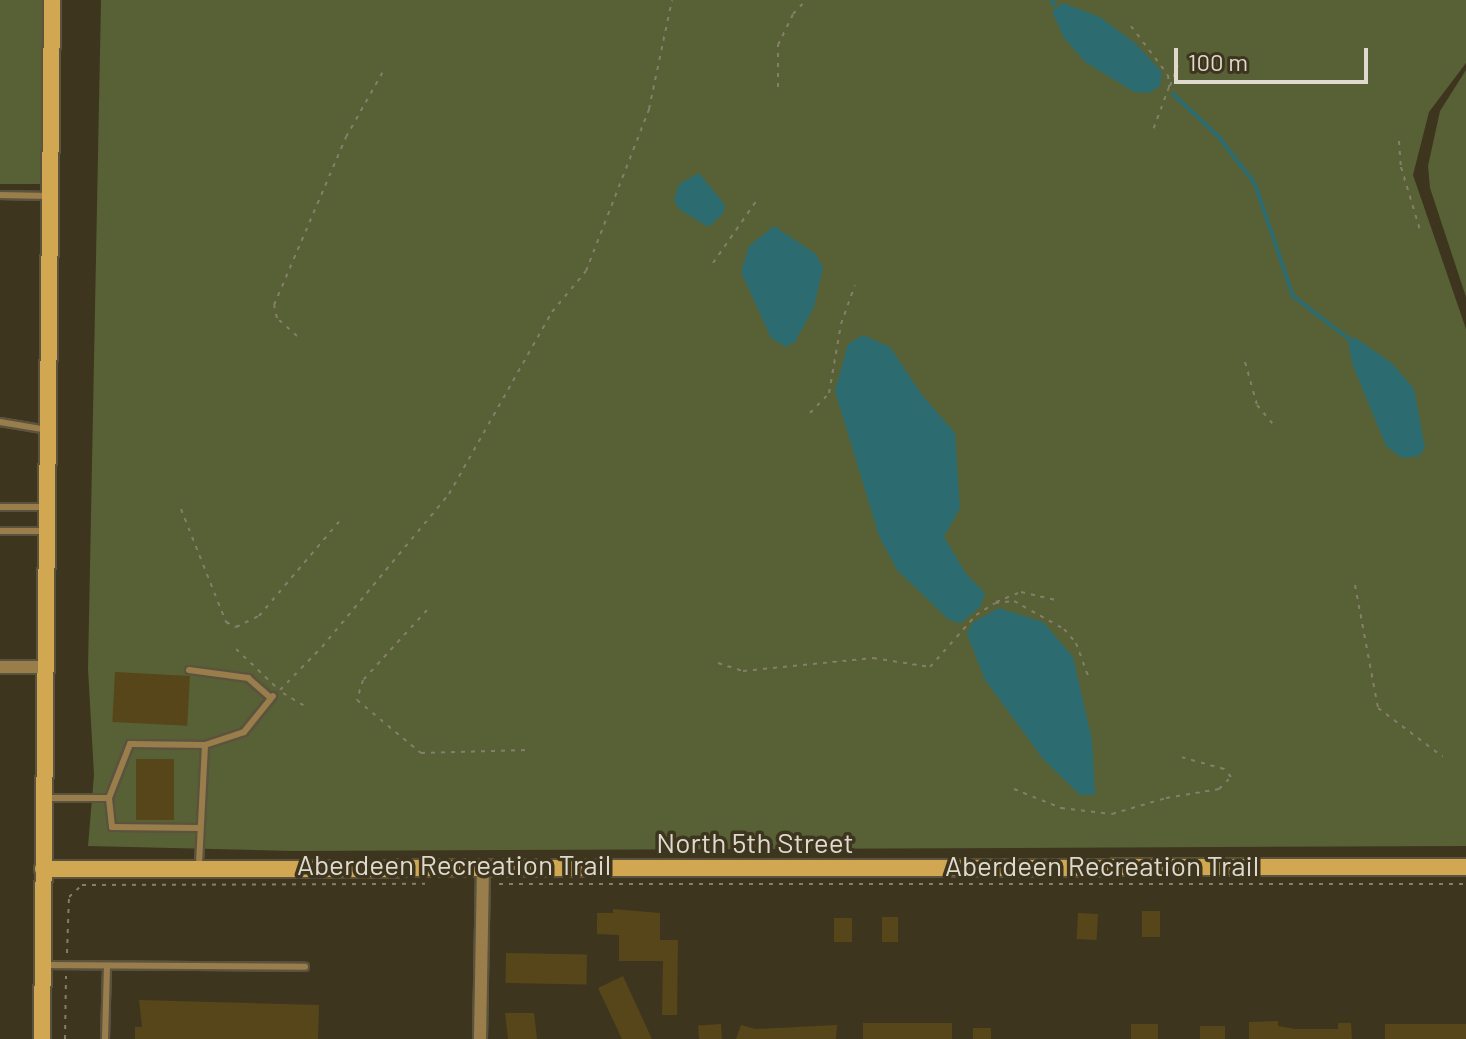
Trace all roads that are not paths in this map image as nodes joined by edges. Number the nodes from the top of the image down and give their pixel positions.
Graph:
1 (52, 0) edge
2 (0, 195) edge
3 (50, 196) junction
4 (0, 422) edge
5 (48, 430) junction
6 (0, 507) edge
7 (47, 507) junction
8 (0, 531) edge
9 (47, 531) junction
10 (0, 667) edge
11 (45, 667) junction
12 (189, 670) dead end
13 (205, 745) junction
14 (44, 798) junction
15 (109, 798) junction
16 (199, 828) junction
17 (1466, 867) edge
18 (43, 869) junction
19 (199, 869) junction
20 (483, 876) junction
21 (42, 965) junction
22 (107, 966) junction
23 (305, 967) dead end
24 (42, 1039) edge
25 (105, 1039) edge
26 (480, 1039) edge

1 - 3 street
2 - 3 lane
3 - 5 street
4 - 5 lane
5 - 7 street
6 - 7 lane
7 - 9 street
8 - 9 lane
9 - 11 street
10 - 11 street
11 - 14 street
12 - 13 lane
13 - 15 lane
13 - 16 lane
14 - 15 lane
14 - 18 street
15 - 16 lane
16 - 19 lane
17 - 20 street, North 5th Street
18 - 19 street, North 5th Street
18 - 21 street
19 - 20 street, North 5th Street
20 - 26 street
21 - 22 lane
21 - 24 street
22 - 23 lane
22 - 25 lane

